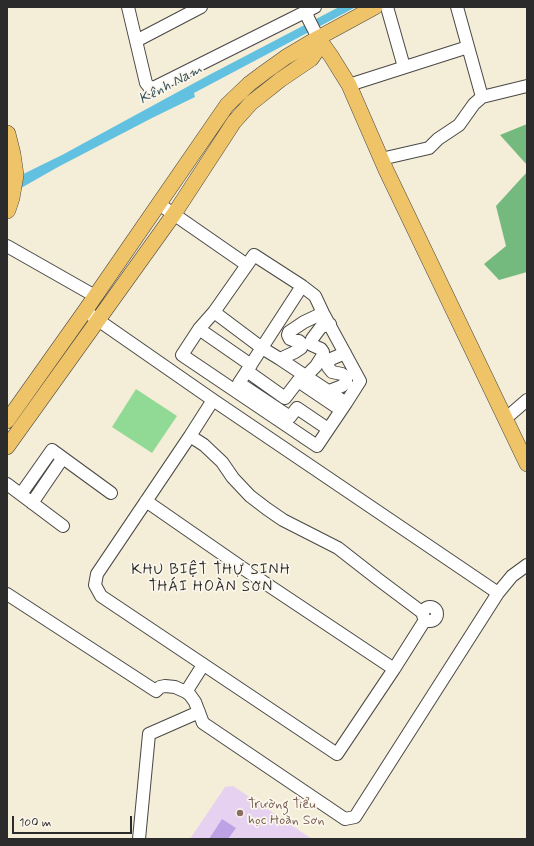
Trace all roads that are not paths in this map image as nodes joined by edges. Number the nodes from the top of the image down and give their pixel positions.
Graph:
1 (128, 7) edge
2 (202, 7) edge
3 (375, 7) edge
4 (388, 7) edge
5 (457, 7) edge
6 (185, 11) edge
7 (309, 11) edge
8 (318, 38) junction
9 (136, 41) junction
10 (468, 47) junction
11 (404, 67) junction
12 (349, 85) junction
13 (527, 86) edge
14 (482, 96) junction
15 (7, 134) edge
16 (381, 160) junction
17 (9, 204) edge
18 (159, 204) junction
19 (174, 214) junction
20 (7, 246) edge
21 (247, 265) junction
22 (302, 286) junction
23 (95, 296) junction
24 (85, 311) junction
25 (214, 312) junction
26 (323, 313) junction
27 (99, 320) junction
28 (330, 324) junction
29 (200, 329) junction
30 (262, 348) junction
31 (345, 353) junction
32 (280, 359) junction
33 (247, 371) junction
34 (306, 376) junction
35 (328, 391) junction
36 (213, 400) junction
37 (527, 400) edge
38 (344, 406) junction
39 (505, 419) junction
40 (7, 421) edge
41 (330, 426) junction
42 (190, 436) junction
43 (7, 447) edge
44 (62, 459) junction
45 (527, 464) edge
46 (7, 484) edge
47 (111, 493) dead end
48 (21, 494) junction
49 (146, 501) junction
50 (32, 503) junction
51 (63, 526) dead end
52 (527, 565) edge
53 (498, 593) junction
54 (7, 594) edge
55 (203, 665) junction
56 (394, 669) junction
57 (186, 692) junction
58 (199, 712) junction
59 (139, 839) edge

1 - 9 street
2 - 6 street
3 - 8 main road
4 - 11 street
5 - 10 street
6 - 9 street
7 - 8 street
7 - 9 street
8 - 12 main road
8 - 18 main road
8 - 19 main road
10 - 11 street
10 - 14 street
11 - 12 street
12 - 16 main road
13 - 14 street
14 - 16 street
15 - 17 highway
16 - 39 main road
18 - 19 street
18 - 23 main road
19 - 21 street
19 - 27 main road
20 - 23 street
21 - 22 street
21 - 25 street
22 - 26 street
22 - 30 street
23 - 24 main road
24 - 27 street
24 - 40 main road
25 - 29 street
25 - 30 street
26 - 28 street
26 - 32 street
27 - 36 street
27 - 43 main road
28 - 31 street
28 - 34 street
29 - 33 street
29 - 41 street
30 - 32 street
30 - 33 street
31 - 35 street
31 - 38 street
32 - 34 street
33 - 38 street
33 - 41 street
34 - 35 street
35 - 38 street
36 - 42 street
36 - 53 street
37 - 39 street
38 - 41 street
39 - 45 main road
42 - 49 street
42 - 56 street
44 - 47 street
44 - 48 street
44 - 50 street
46 - 48 street
48 - 50 street
49 - 55 street
49 - 56 street
50 - 51 street
52 - 53 street
53 - 58 street
54 - 57 street
55 - 56 street
55 - 57 street
57 - 58 street
58 - 59 street

